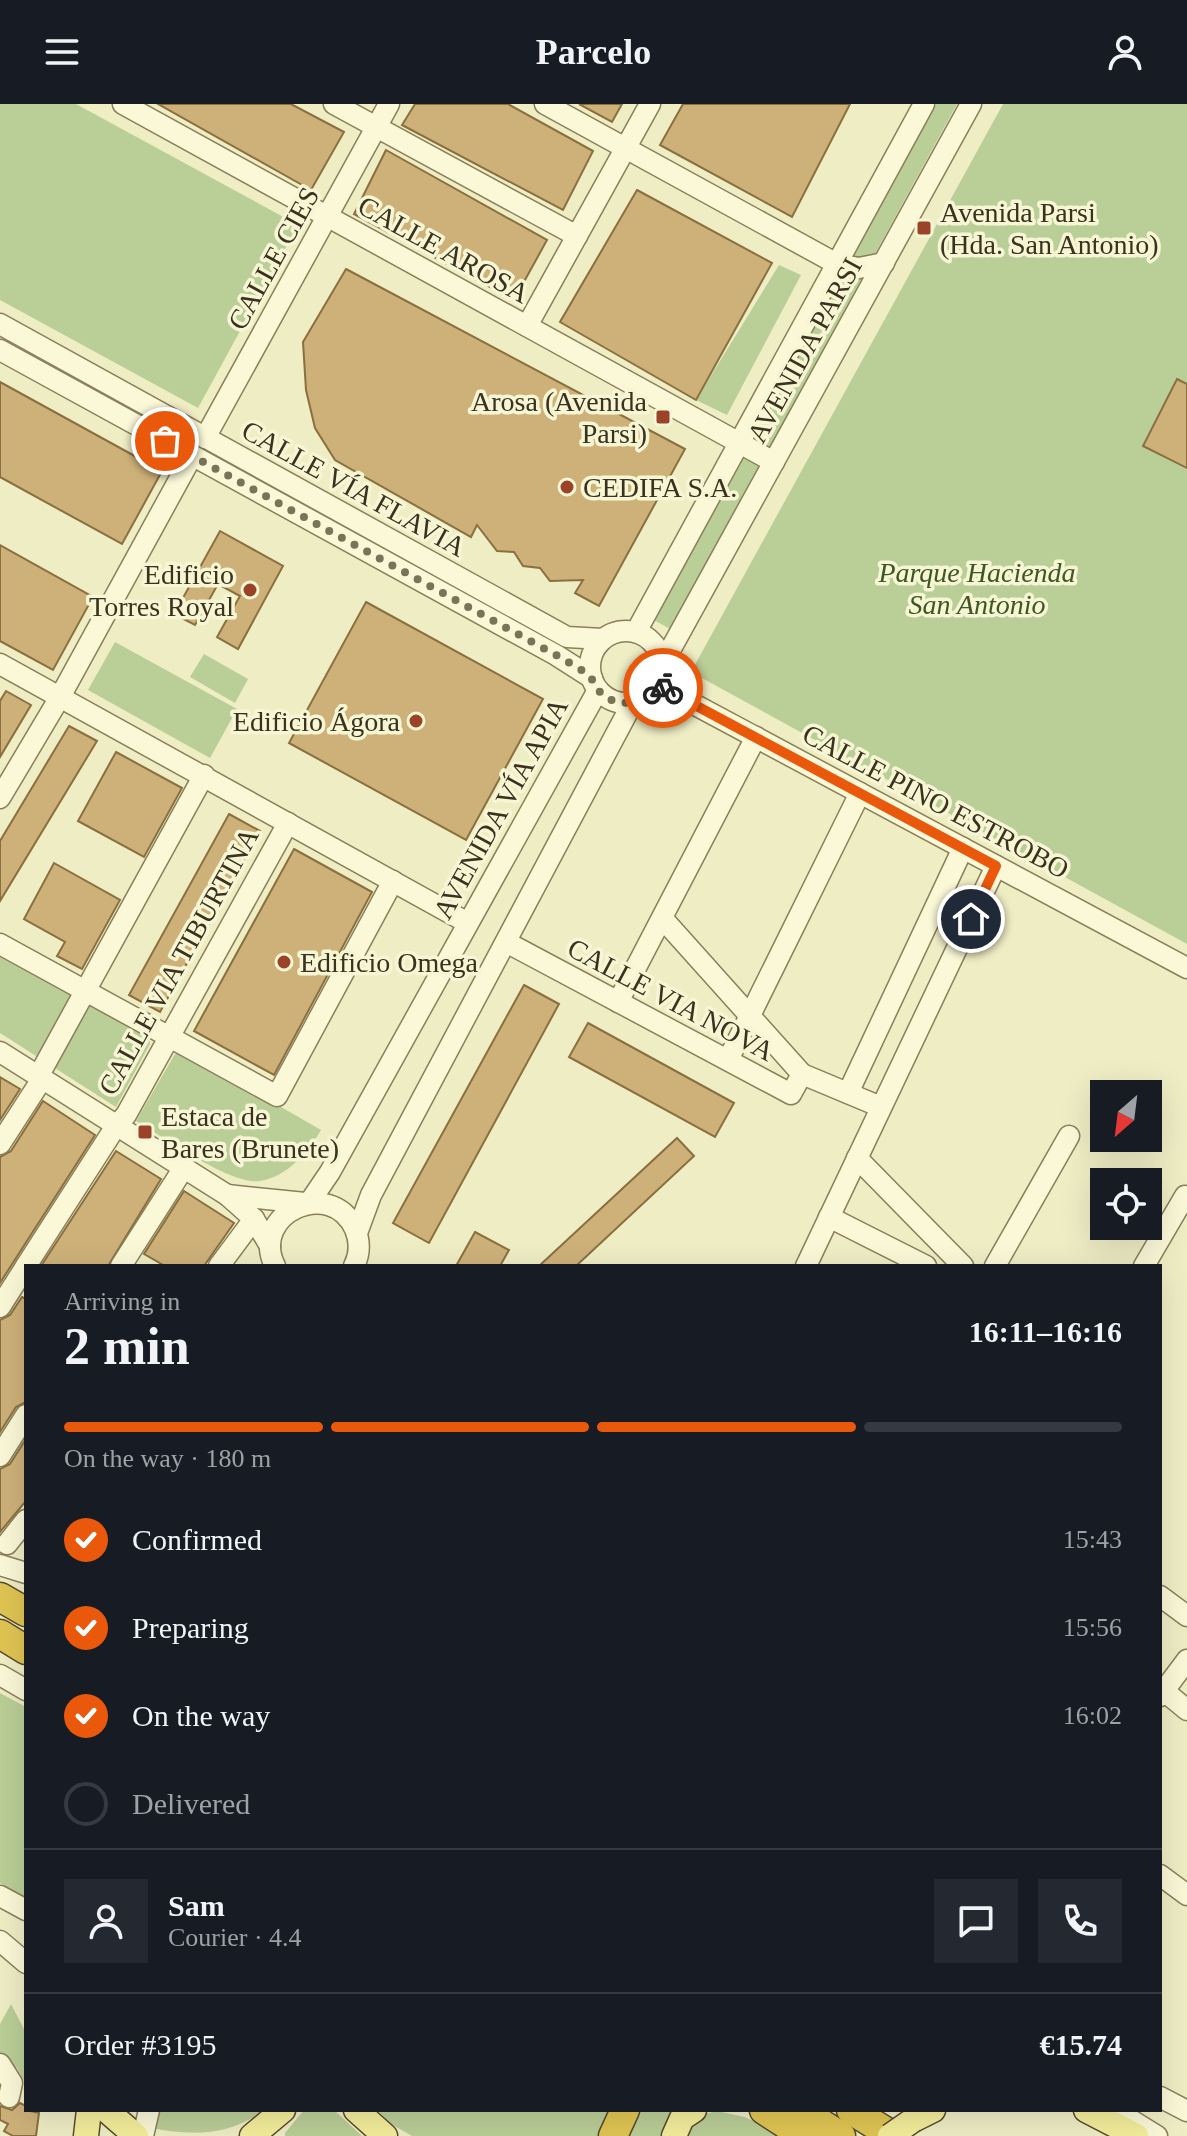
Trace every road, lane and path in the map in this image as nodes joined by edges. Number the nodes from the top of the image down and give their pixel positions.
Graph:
1 (123, 104) edge
2 (334, 104) edge
3 (389, 104) edge
4 (545, 104) edge
5 (650, 104) edge
6 (924, 104) edge
7 (971, 104) edge
8 (377, 127) junction
9 (625, 149) junction
10 (327, 217) junction
11 (577, 236) junction
12 (884, 263) junction
13 (837, 264) junction
14 (0, 324) edge
15 (527, 326) junction
16 (0, 350) edge
17 (205, 438) junction
18 (739, 443) junction
19 (192, 456) junction
20 (774, 462) junction
21 (636, 632) junction
22 (603, 639) junction
23 (0, 664) edge
24 (660, 675) junction
25 (595, 684) junction
26 (60, 697) junction
27 (633, 702) junction
28 (756, 737) junction
29 (204, 775) junction
30 (860, 793) junction
31 (0, 798) edge
32 (288, 823) junction
33 (963, 848) junction
34 (996, 866) junction
35 (393, 881) junction
36 (663, 919) junction
37 (468, 923) junction
38 (506, 942) junction
39 (0, 944) edge
40 (1187, 968) edge
41 (85, 991) junction
42 (618, 1002) junction
43 (750, 1015) junction
44 (169, 1037) junction
45 (0, 1052) edge
46 (728, 1060) junction
47 (802, 1074) junction
48 (40, 1078) junction
49 (848, 1093) junction
50 (881, 1107) junction
51 (116, 1126) junction
52 (1069, 1136) dead end
53 (0, 1144) edge
54 (857, 1158) junction
55 (183, 1169) junction
56 (227, 1195) junction
57 (1185, 1196) dead end
58 (307, 1203) junction
59 (829, 1217) junction
60 (254, 1219) junction
61 (357, 1233) junction
62 (272, 1260) edge
63 (27, 1264) edge
64 (122, 1264) edge
65 (220, 1264) edge
66 (355, 1264) edge
67 (807, 1264) edge
68 (922, 1264) edge
69 (961, 1264) edge
70 (996, 1264) edge
71 (1145, 1264) edge
72 (19, 1276) edge
73 (0, 1307) edge
74 (24, 1418) edge
75 (0, 1456) edge
76 (24, 1525) edge
77 (15, 1546) edge
78 (0, 1565) edge
79 (24, 1572) edge
80 (0, 1597) edge
81 (1162, 1597) edge
82 (24, 1611) edge
83 (1187, 1616) edge
84 (0, 1634) edge
85 (24, 1649) edge
86 (1187, 1660) edge
87 (0, 1675) edge
88 (24, 1689) edge
89 (1163, 1690) edge
90 (1187, 1710) edge
91 (1162, 1876) edge
92 (1187, 1895) edge
93 (0, 1896) edge
94 (24, 1912) edge
95 (0, 2064) edge
96 (9, 2097) dead end
97 (1162, 2098) edge
98 (1187, 2111) edge
99 (89, 2112) edge
100 (149, 2112) edge
101 (281, 2112) edge
102 (358, 2112) edge
103 (624, 2112) edge
104 (691, 2112) edge
105 (751, 2112) edge
106 (767, 2112) edge
107 (803, 2112) edge
108 (857, 2112) edge
109 (867, 2112) edge
110 (1090, 2112) edge
111 (1118, 2112) edge
112 (112, 2119) edge
113 (905, 2128) edge
114 (86, 2136) edge
115 (136, 2136) edge
116 (143, 2136) edge
117 (252, 2136) edge
118 (385, 2136) edge
119 (613, 2136) edge
120 (674, 2136) edge
121 (803, 2136) edge
122 (841, 2136) edge
123 (1136, 2136) edge
124 (1157, 2136) edge

1 - 10 street, CALLE AROSA
2 - 8 street
3 - 8 street, CALLE CIES
4 - 9 street
5 - 9 street
6 - 13 street, AVENIDA PARSI
7 - 12 street, AVENIDA PARSI
8 - 10 street, CALLE CIES
8 - 11 street
9 - 11 street
9 - 13 street
10 - 15 street, CALLE AROSA
10 - 17 street, CALLE CIES
11 - 15 street
12 - 13 street
12 - 20 street, AVENIDA PARSI
13 - 18 street, AVENIDA PARSI
14 - 17 street, CALLE VÍA FLAVIA
15 - 18 street, CALLE AROSA
16 - 19 street, CALLE VÍA FLAVIA
17 - 22 street, CALLE VÍA FLAVIA
18 - 20 street, CALLE AROSA
18 - 21 street, AVENIDA PARSI
19 - 25 street, CALLE VÍA FLAVIA
19 - 26 street
20 - 24 street, AVENIDA PARSI
21 - 22 street
21 - 24 street
22 - 25 street
23 - 26 street
24 - 27 street
24 - 28 street, CALLE PINO ESTROBO
25 - 27 street
25 - 37 street, AVENIDA VÍA APIA
26 - 29 street
26 - 31 street
27 - 38 street
28 - 30 street, CALLE PINO ESTROBO
28 - 36 street
29 - 32 street
29 - 41 street
30 - 33 street, CALLE PINO ESTROBO
30 - 43 street
32 - 35 street
32 - 44 street, CALLE VIA TIBURTINA
33 - 34 street, CALLE PINO ESTROBO
33 - 49 street
34 - 40 street, CALLE PINO ESTROBO
34 - 50 street
35 - 37 street
35 - 44 street
36 - 42 street
36 - 43 street
37 - 58 street, AVENIDA VÍA APIA
38 - 42 street, CALLE VIA NOVA
38 - 61 street
39 - 41 street
41 - 44 street
41 - 48 street
42 - 46 street, CALLE VIA NOVA
43 - 46 street
43 - 47 street
44 - 51 street, CALLE VIA TIBURTINA
45 - 48 street
46 - 47 street, CALLE VIA NOVA
47 - 49 street
48 - 51 street
48 - 53 street
49 - 50 street
50 - 54 street
51 - 55 street
51 - 63 street, CALLE VIA TIBURTINA
52 - 70 street
54 - 59 street
54 - 69 street
55 - 56 street
55 - 64 street
56 - 58 street
56 - 60 street
57 - 71 street
58 - 61 street
58 - 62 street, AVENIDA VÍA APIA
59 - 67 street
59 - 68 street
60 - 62 street
60 - 65 street
61 - 66 street
72 - 73 street, CALLE VIA TIBURTINA
74 - 75 street
76 - 77 street
78 - 79 street
80 - 82 highway
81 - 83 street
84 - 85 highway
86 - 89 street
87 - 88 street
89 - 90 street
91 - 92 street
93 - 94 street
95 - 96 street
97 - 98 street
99 - 114 main road
100 - 116 street
101 - 117 main road
102 - 118 main road
103 - 119 highway
104 - 120 main road
105 - 121 main road
106 - 121 highway
107 - 122 highway
108 - 113 highway
109 - 113 street
110 - 123 main road
111 - 124 street
112 - 115 main road

